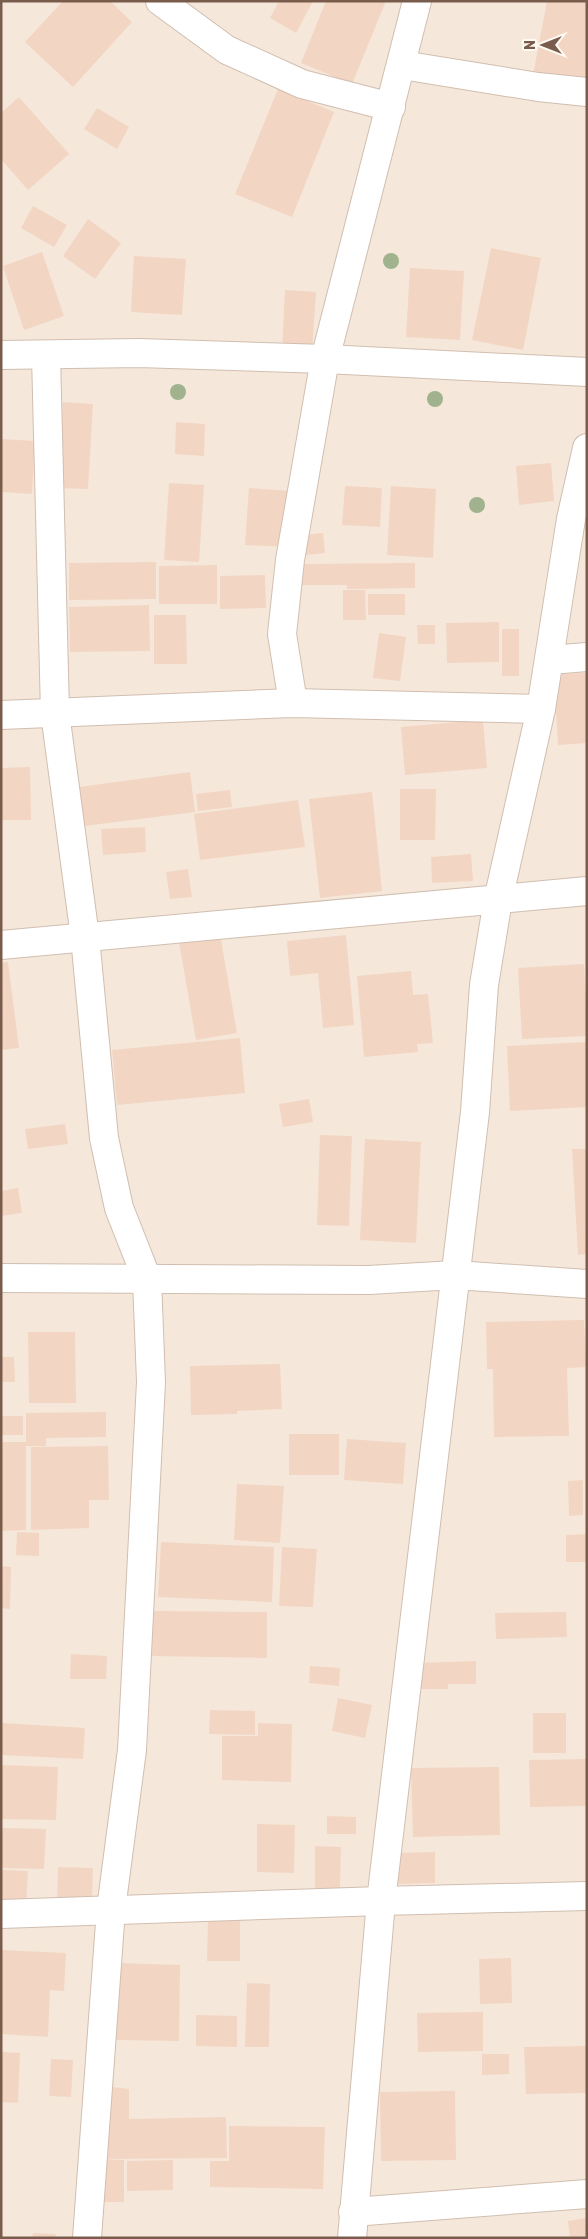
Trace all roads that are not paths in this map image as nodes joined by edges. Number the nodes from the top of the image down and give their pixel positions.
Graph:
1 (160, 1) edge
2 (417, 1) edge
3 (402, 65) junction
4 (587, 92) edge
5 (392, 107) junction
6 (1, 356) edge
7 (46, 356) junction
8 (325, 359) junction
9 (587, 372) edge
10 (587, 448) edge
11 (587, 657) edge
12 (550, 660) junction
13 (293, 703) junction
14 (541, 710) junction
15 (55, 713) junction
16 (1, 715) edge
17 (587, 891) edge
18 (498, 900) junction
19 (85, 937) junction
20 (1, 945) edge
21 (455, 1275) junction
22 (1, 1278) edge
23 (148, 1279) junction
24 (587, 1284) edge
25 (587, 1896) edge
26 (381, 1901) junction
27 (111, 1909) junction
28 (1, 1914) edge
29 (587, 2194) edge
30 (353, 2225) edge
31 (87, 2238) edge

1 - 5 street
2 - 3 street
3 - 4 street
3 - 5 street
5 - 8 street
6 - 7 street
7 - 8 street
7 - 15 street
8 - 9 street
8 - 13 street
10 - 12 street
11 - 12 street
12 - 14 street
13 - 14 street
13 - 15 street
14 - 18 street
15 - 16 street
15 - 19 street
17 - 18 street
18 - 19 street
18 - 21 street
19 - 20 street
19 - 23 street
21 - 23 street
21 - 24 street
21 - 26 street
22 - 23 street
23 - 27 street
25 - 26 street
26 - 27 street
26 - 30 street
27 - 28 street
27 - 31 street
29 - 30 street

